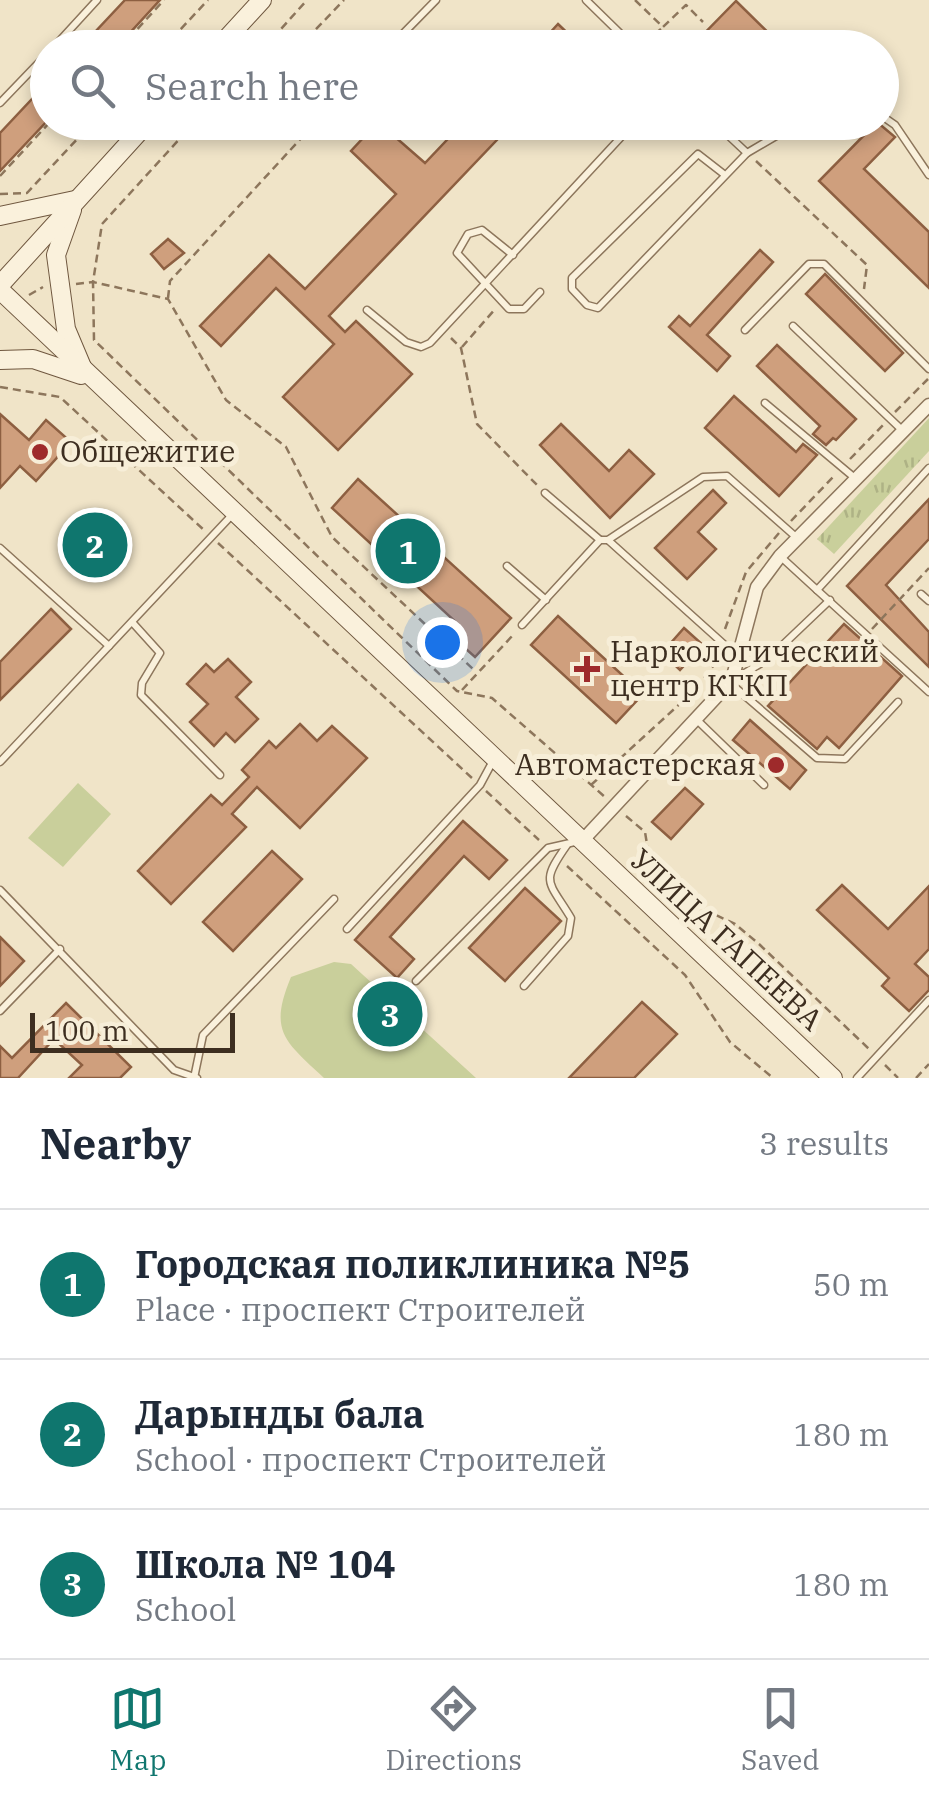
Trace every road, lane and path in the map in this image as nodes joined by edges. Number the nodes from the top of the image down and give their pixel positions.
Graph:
1 (97, 0) edge
2 (164, 0) edge
3 (208, 0) edge
4 (262, 0) edge
5 (307, 0) edge
6 (344, 0) edge
7 (436, 0) edge
8 (586, 0) edge
9 (635, 0) edge
10 (703, 22) dead end
11 (663, 27) junction
12 (70, 30) edge
13 (136, 30) edge
14 (180, 30) edge
15 (234, 30) edge
16 (280, 30) edge
17 (315, 30) edge
18 (407, 30) edge
19 (617, 30) edge
20 (659, 30) edge
21 (30, 71) edge
22 (0, 102) edge
23 (899, 131) edge
24 (33, 140) edge
25 (76, 140) edge
26 (131, 140) edge
27 (179, 140) edge
28 (299, 140) edge
29 (618, 140) edge
30 (733, 140) edge
31 (761, 140) edge
32 (769, 140) edge
33 (764, 143) junction
34 (747, 153) junction
35 (726, 174) junction
36 (929, 175) edge
37 (0, 176) edge
38 (0, 194) edge
39 (76, 200) junction
40 (0, 216) edge
41 (513, 254) junction
42 (93, 282) junction
43 (60, 286) junction
44 (484, 286) junction
45 (0, 288) edge
46 (540, 292) dead end
47 (168, 299) junction
48 (862, 300) junction
49 (501, 302) junction
50 (17, 306) junction
51 (366, 310) dead end
52 (794, 326) dead end
53 (443, 329) junction
54 (745, 330) dead end
55 (461, 348) junction
56 (0, 360) edge
57 (929, 369) edge
58 (86, 377) junction
59 (0, 386) edge
60 (765, 403) dead end
61 (929, 406) edge
62 (904, 432) junction
63 (929, 468) edge
64 (856, 480) junction
65 (545, 493) joint
66 (233, 515) junction
67 (212, 537) junction
68 (796, 538) junction
69 (604, 540) junction
70 (0, 548) edge
71 (780, 556) junction
72 (508, 566) dead end
73 (929, 568) edge
74 (817, 590) junction
75 (921, 594) dead end
76 (546, 600) junction
77 (830, 600) junction
78 (929, 601) edge
79 (132, 622) junction
80 (522, 626) joint
81 (867, 634) junction
82 (109, 646) junction
83 (738, 658) junction
84 (474, 670) dead end
85 (731, 681) junction
86 (460, 692) junction
87 (929, 692) edge
88 (898, 702) dead end
89 (695, 718) junction
90 (640, 740) dead end
91 (494, 758) junction
92 (0, 762) edge
93 (220, 776) dead end
94 (480, 785) junction
95 (591, 785) junction
96 (764, 785) dead end
97 (614, 805) junction
98 (575, 842) junction
99 (548, 848) junction
100 (558, 857) junction
101 (0, 890) edge
102 (334, 899) dead end
103 (348, 929) dead end
104 (60, 948) junction
105 (416, 980) dead end
106 (524, 986) dead end
107 (929, 1000) edge
108 (0, 1011) edge
109 (876, 1057) junction
110 (929, 1064) edge
111 (195, 1078) edge
112 (773, 1078) edge
113 (832, 1078) edge
114 (856, 1078) edge
115 (898, 1078) edge
116 (916, 1078) edge

1 - 12 lane
2 - 13 path
3 - 14 path
4 - 15 main road
5 - 16 path
6 - 17 path
7 - 18 lane
8 - 19 lane
9 - 11 path
10 - 11 path
11 - 20 path
21 - 22 lane
23 - 36 lane
24 - 37 path
25 - 38 path
26 - 39 main road
27 - 42 path
28 - 47 path
29 - 41 lane
30 - 34 lane
31 - 33 path
32 - 33 lane
33 - 34 lane
34 - 35 lane
34 - 48 path
35 - 35 lane
39 - 40 main road
39 - 43 main road
39 - 45 main road
41 - 44 lane
41 - 44 lane
42 - 43 path
42 - 47 path
42 - 86 path
43 - 50 path
43 - 58 main road
44 - 49 lane
44 - 53 lane
45 - 50 main road, УЛИЦА ГАПЕЕВА
46 - 49 lane
47 - 84 path
48 - 54 lane
48 - 57 lane
49 - 55 path
50 - 58 main road, УЛИЦА ГАПЕЕВА
51 - 53 lane
52 - 62 lane
53 - 55 path
55 - 65 path
56 - 58 main road
58 - 66 main road, УЛИЦА ГАПЕЕВА
59 - 67 path
60 - 64 lane
61 - 62 street
62 - 64 street
63 - 74 lane
64 - 68 street
65 - 69 lane
66 - 67 lane
66 - 91 main road, УЛИЦА ГАПЕЕВА
67 - 79 lane
67 - 94 path
68 - 69 lane
68 - 71 street
69 - 76 lane
69 - 83 lane
70 - 82 lane
71 - 74 lane
71 - 83 street
72 - 76 lane
73 - 81 path
74 - 77 lane
75 - 78 lane
76 - 80 lane
77 - 81 lane
77 - 85 lane
79 - 82 lane
79 - 93 lane
80 - 86 path
81 - 87 lane
82 - 92 lane
83 - 85 street
85 - 88 lane
85 - 89 street
86 - 95 path
89 - 96 lane
89 - 97 street
90 - 95 path
91 - 94 lane
91 - 98 main road, УЛИЦА ГАПЕЕВА
94 - 99 path
94 - 103 lane
95 - 97 path
97 - 98 street
97 - 109 path
98 - 99 lane
98 - 100 lane
98 - 113 main road, УЛИЦА ГАПЕЕВА
99 - 105 lane
100 - 106 lane
100 - 112 path
101 - 104 lane
102 - 111 lane
104 - 108 lane
104 - 111 lane
107 - 109 lane
109 - 114 lane
109 - 115 path
110 - 116 path

